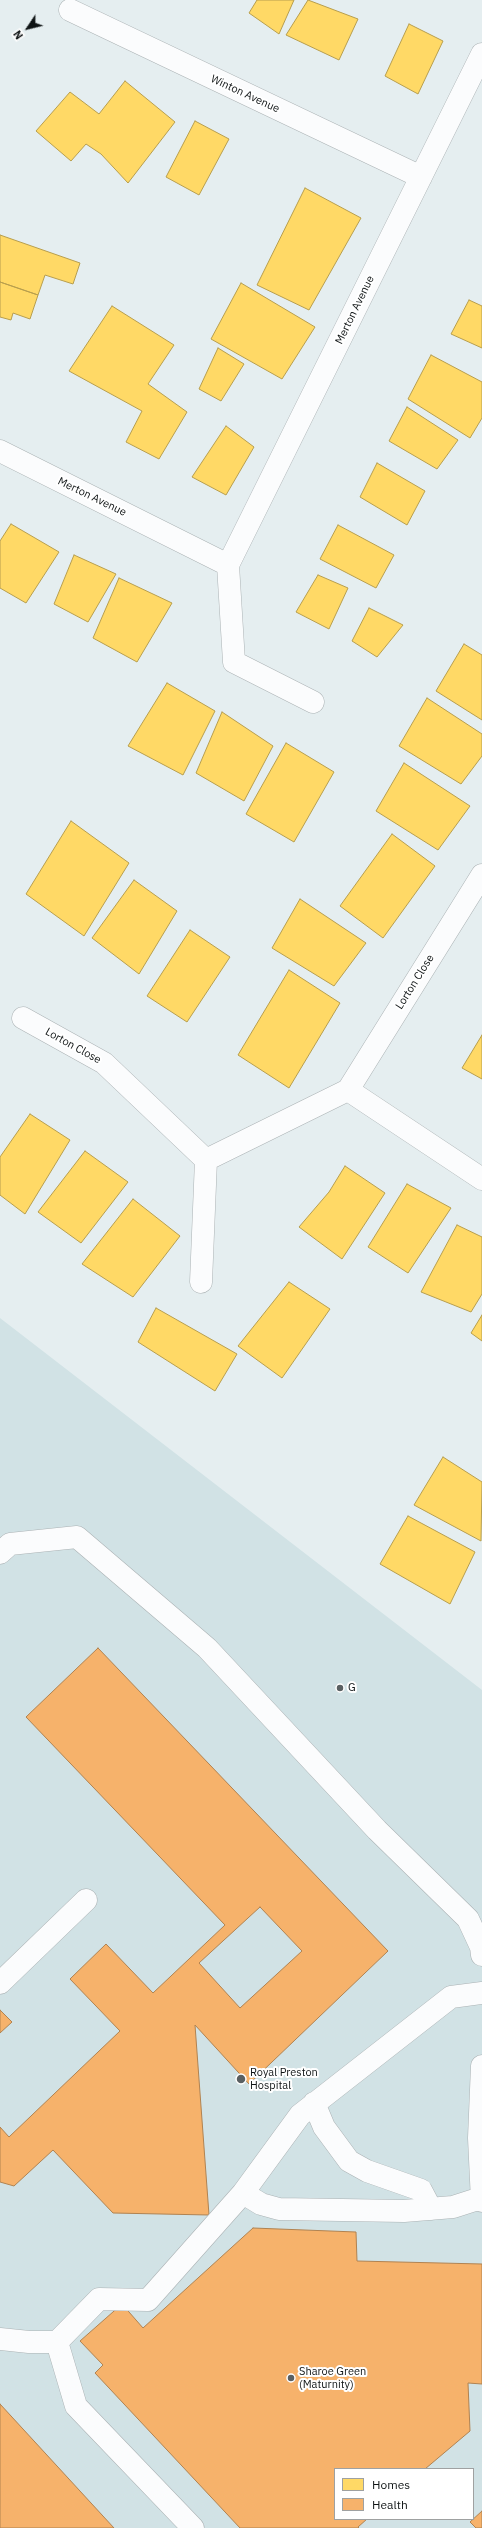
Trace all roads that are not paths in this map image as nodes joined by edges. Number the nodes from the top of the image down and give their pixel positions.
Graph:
1 (70, 10) dead end
2 (482, 54) edge
3 (421, 177) junction
4 (0, 451) edge
5 (228, 565) junction
6 (313, 702) dead end
7 (482, 875) edge
8 (23, 1018) dead end
9 (348, 1090) junction
10 (206, 1160) junction
11 (482, 1179) edge
12 (201, 1282) dead end
13 (0, 1553) edge
14 (86, 1900) dead end
15 (482, 1955) edge
16 (0, 1983) edge
17 (482, 1993) edge
18 (482, 2066) edge
19 (314, 2103) junction
20 (480, 2137) edge
21 (243, 2193) junction
22 (481, 2199) edge
23 (431, 2209) junction
24 (0, 2339) edge
25 (57, 2342) junction
26 (193, 2528) edge

1 - 3 street, Winton Avenue
2 - 3 street, Merton Avenue
3 - 5 street, Merton Avenue
4 - 5 street, Merton Avenue
5 - 6 street, Merton Avenue
7 - 9 street, Lorton Close
8 - 10 street, Lorton Close
9 - 10 street
9 - 11 street
10 - 12 street
13 - 15 street
14 - 16 street
17 - 19 street
18 - 20 street
19 - 21 street
19 - 23 street
20 - 22 street
21 - 23 street
21 - 25 street
22 - 23 street
24 - 25 street
25 - 26 street

